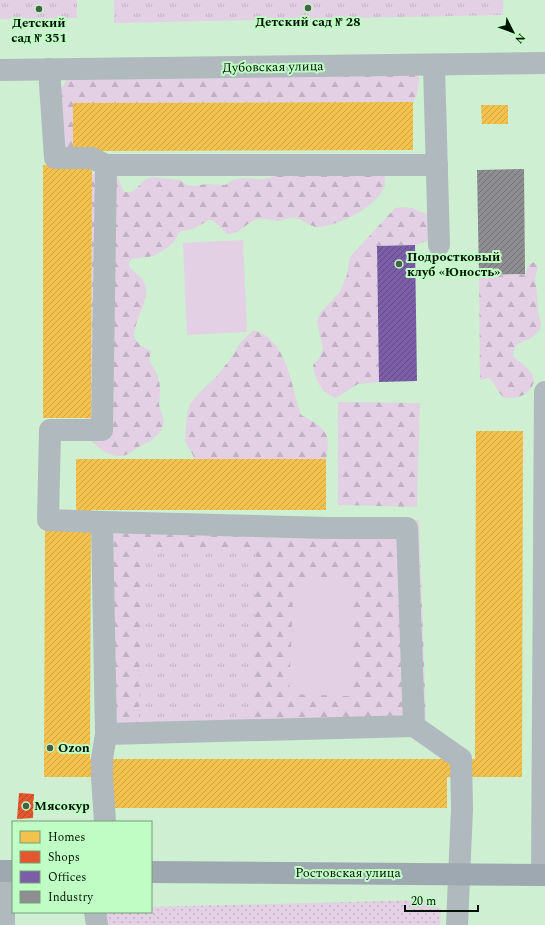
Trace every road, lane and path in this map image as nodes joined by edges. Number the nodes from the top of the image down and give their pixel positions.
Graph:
1 (545, 63) edge
2 (436, 65) junction
3 (50, 69) junction
4 (0, 70) edge
5 (106, 165) junction
6 (437, 165) junction
7 (439, 245) dead end
8 (545, 392) edge
9 (102, 522) junction
10 (414, 726) junction
11 (106, 734) junction
12 (105, 821) edge
13 (6, 871) edge
14 (152, 872) edge
15 (459, 874) junction
16 (543, 875) edge
17 (95, 913) edge
18 (4, 925) edge
19 (97, 925) edge
20 (457, 925) edge

1 - 2 street, Дубовская улица
2 - 3 street, Дубовская улица
2 - 6 street
3 - 4 street, Дубовская улица
3 - 5 street
5 - 6 street
5 - 9 street
6 - 7 street
8 - 16 street
9 - 10 street
9 - 11 street
10 - 11 street
10 - 15 street
11 - 12 street
13 - 18 street
14 - 15 main road, Ростовская улица
15 - 16 main road, Ростовская улица
15 - 20 street
17 - 19 street

